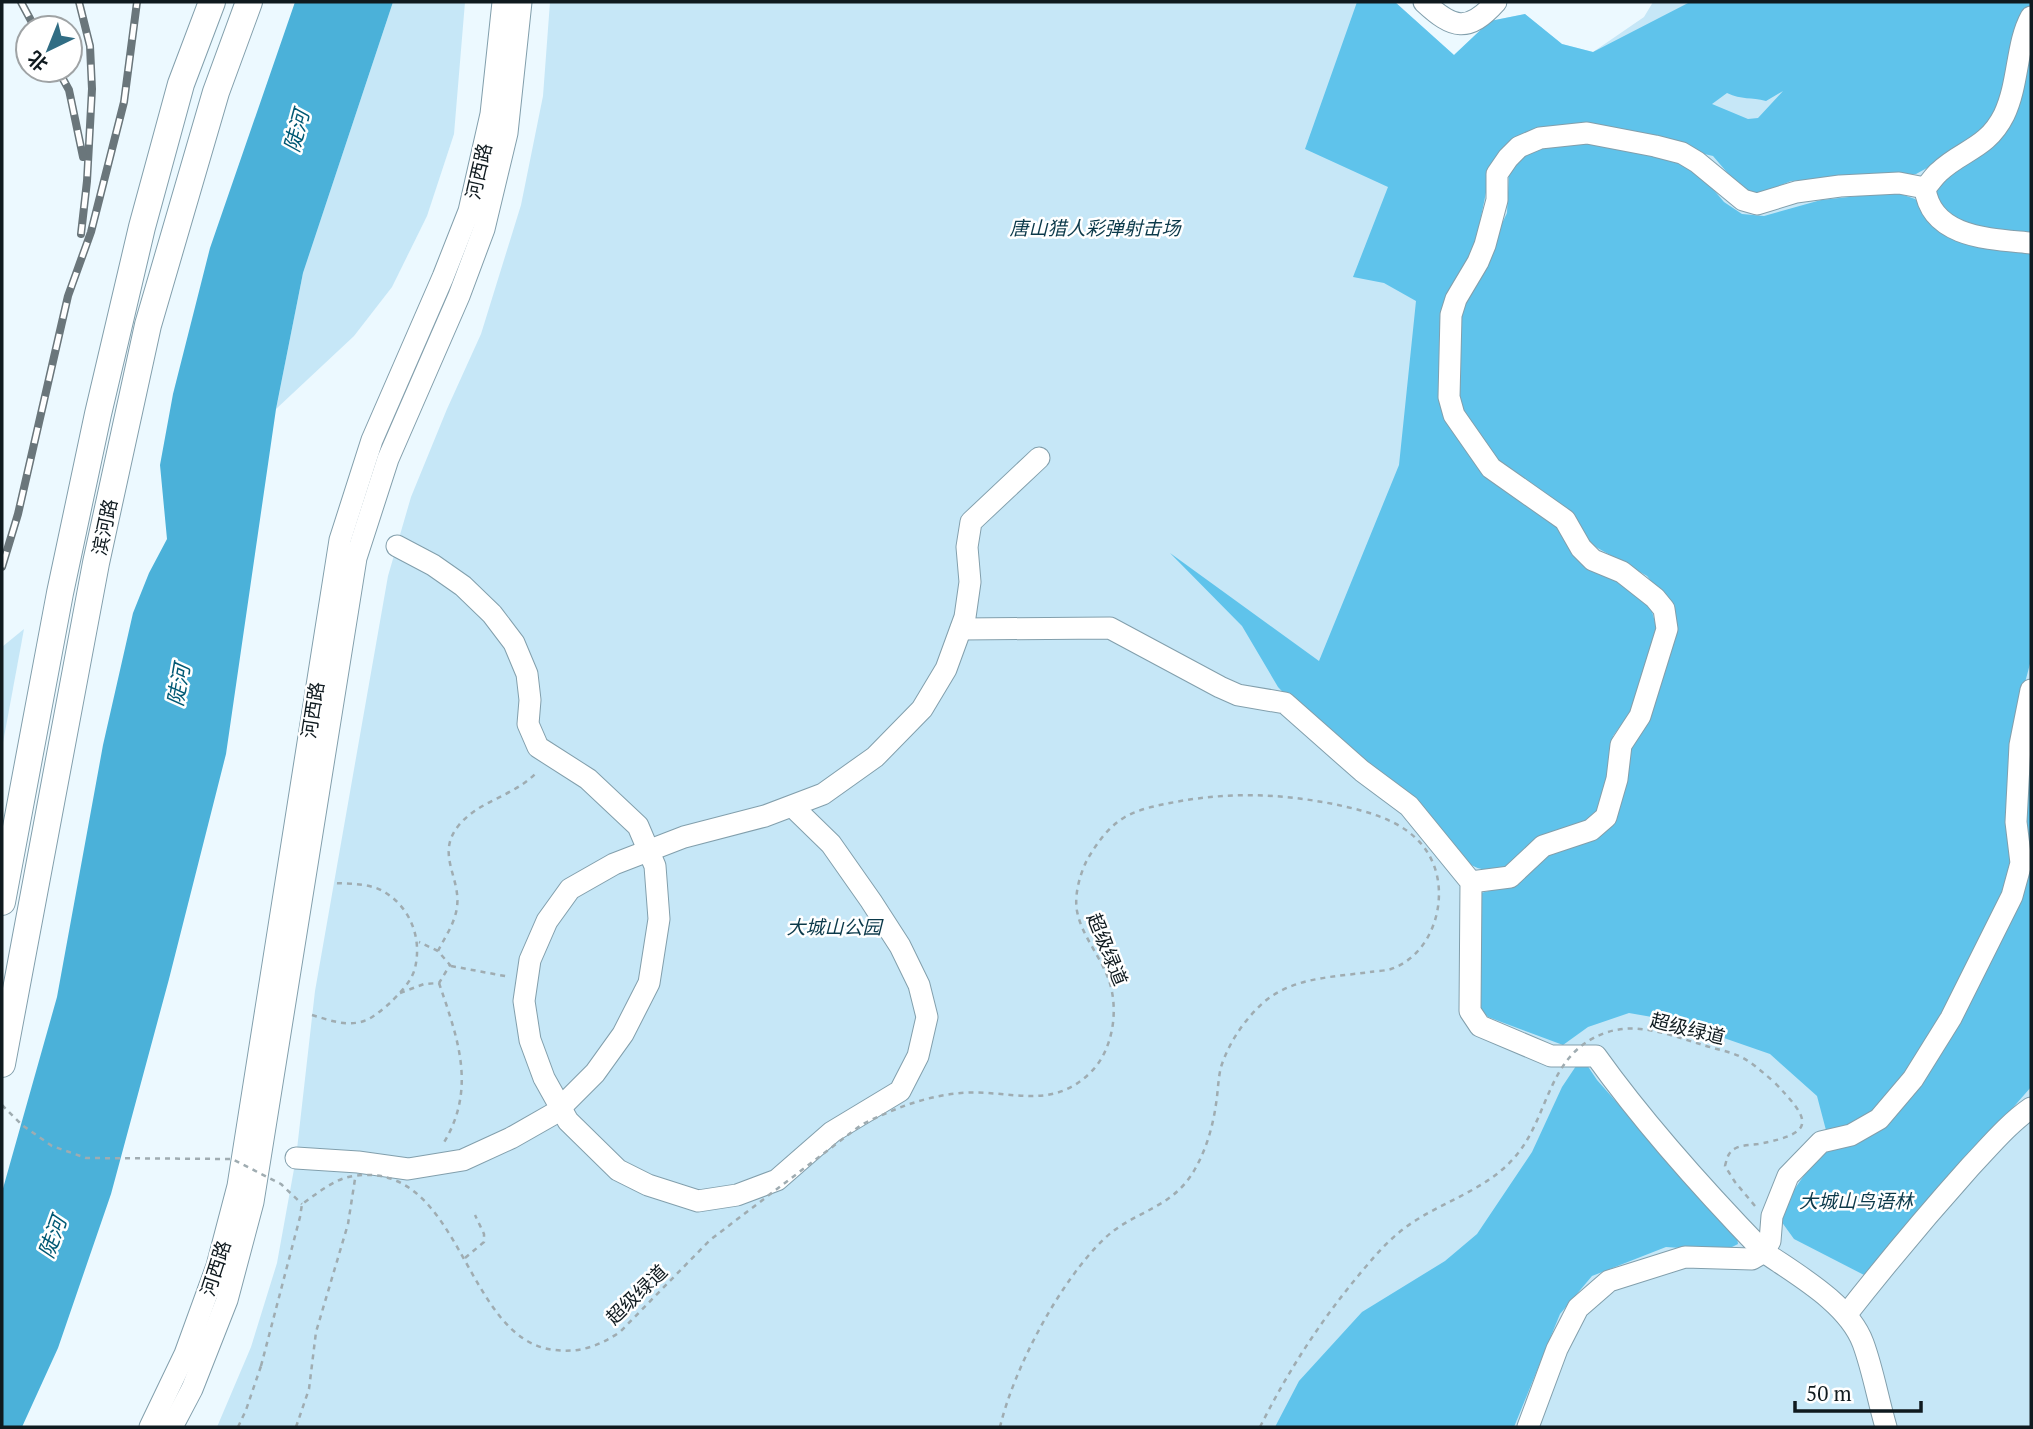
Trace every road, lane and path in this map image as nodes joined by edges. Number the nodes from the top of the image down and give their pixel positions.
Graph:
1 (212, 2) edge
2 (249, 2) edge
3 (503, 2) edge
4 (521, 2) edge
5 (1424, 2) edge
6 (1496, 2) edge
7 (2031, 17) edge
8 (1925, 188) junction
9 (2031, 243) edge
10 (1039, 458) dead end
11 (397, 546) dead end
12 (961, 629) junction
13 (2031, 690) edge
14 (552, 757) junction
15 (792, 806) junction
16 (1471, 882) junction
17 (334, 883) dead end
18 (2, 902) edge
19 (418, 941) junction
20 (438, 951) junction
21 (450, 965) junction
22 (527, 980) junction
23 (439, 983) junction
24 (400, 993) junction
25 (312, 1015) dead end
26 (2, 1063) edge
27 (2, 1105) edge
28 (2031, 1108) edge
29 (296, 1158) dead end
30 (358, 1162) junction
31 (430, 1166) junction
32 (1744, 1195) dead end
33 (302, 1204) junction
34 (475, 1215) dead end
35 (1763, 1252) junction
36 (464, 1258) junction
37 (1846, 1315) junction
38 (150, 1427) edge
39 (172, 1427) edge
40 (238, 1427) edge
41 (296, 1427) edge
42 (1000, 1427) edge
43 (1259, 1427) edge
44 (1528, 1427) edge
45 (1886, 1427) edge

1 - 18 main road, 滨河路
2 - 26 main road, 滨河路
3 - 38 street, 河西路
4 - 39 street, 河西路
5 - 6 street
7 - 8 street
8 - 9 street
8 - 16 street
10 - 12 street
11 - 14 street
12 - 15 street
12 - 16 street
13 - 35 street
14 - 20 path
14 - 31 street
15 - 22 street
15 - 22 street
16 - 35 street
17 - 19 path
19 - 20 path
19 - 24 path
20 - 21 path
21 - 22 path
21 - 23 path
23 - 24 path
23 - 31 path
24 - 25 path
27 - 33 path, bridge
28 - 37 street
29 - 30 street
30 - 31 street
30 - 41 path
32 - 43 path, 超级绿道, bridge
33 - 36 path, 超级绿道, bridge
33 - 40 path, bridge
34 - 36 path
35 - 37 street
35 - 44 street
36 - 42 path, 超级绿道, bridge
37 - 45 street

